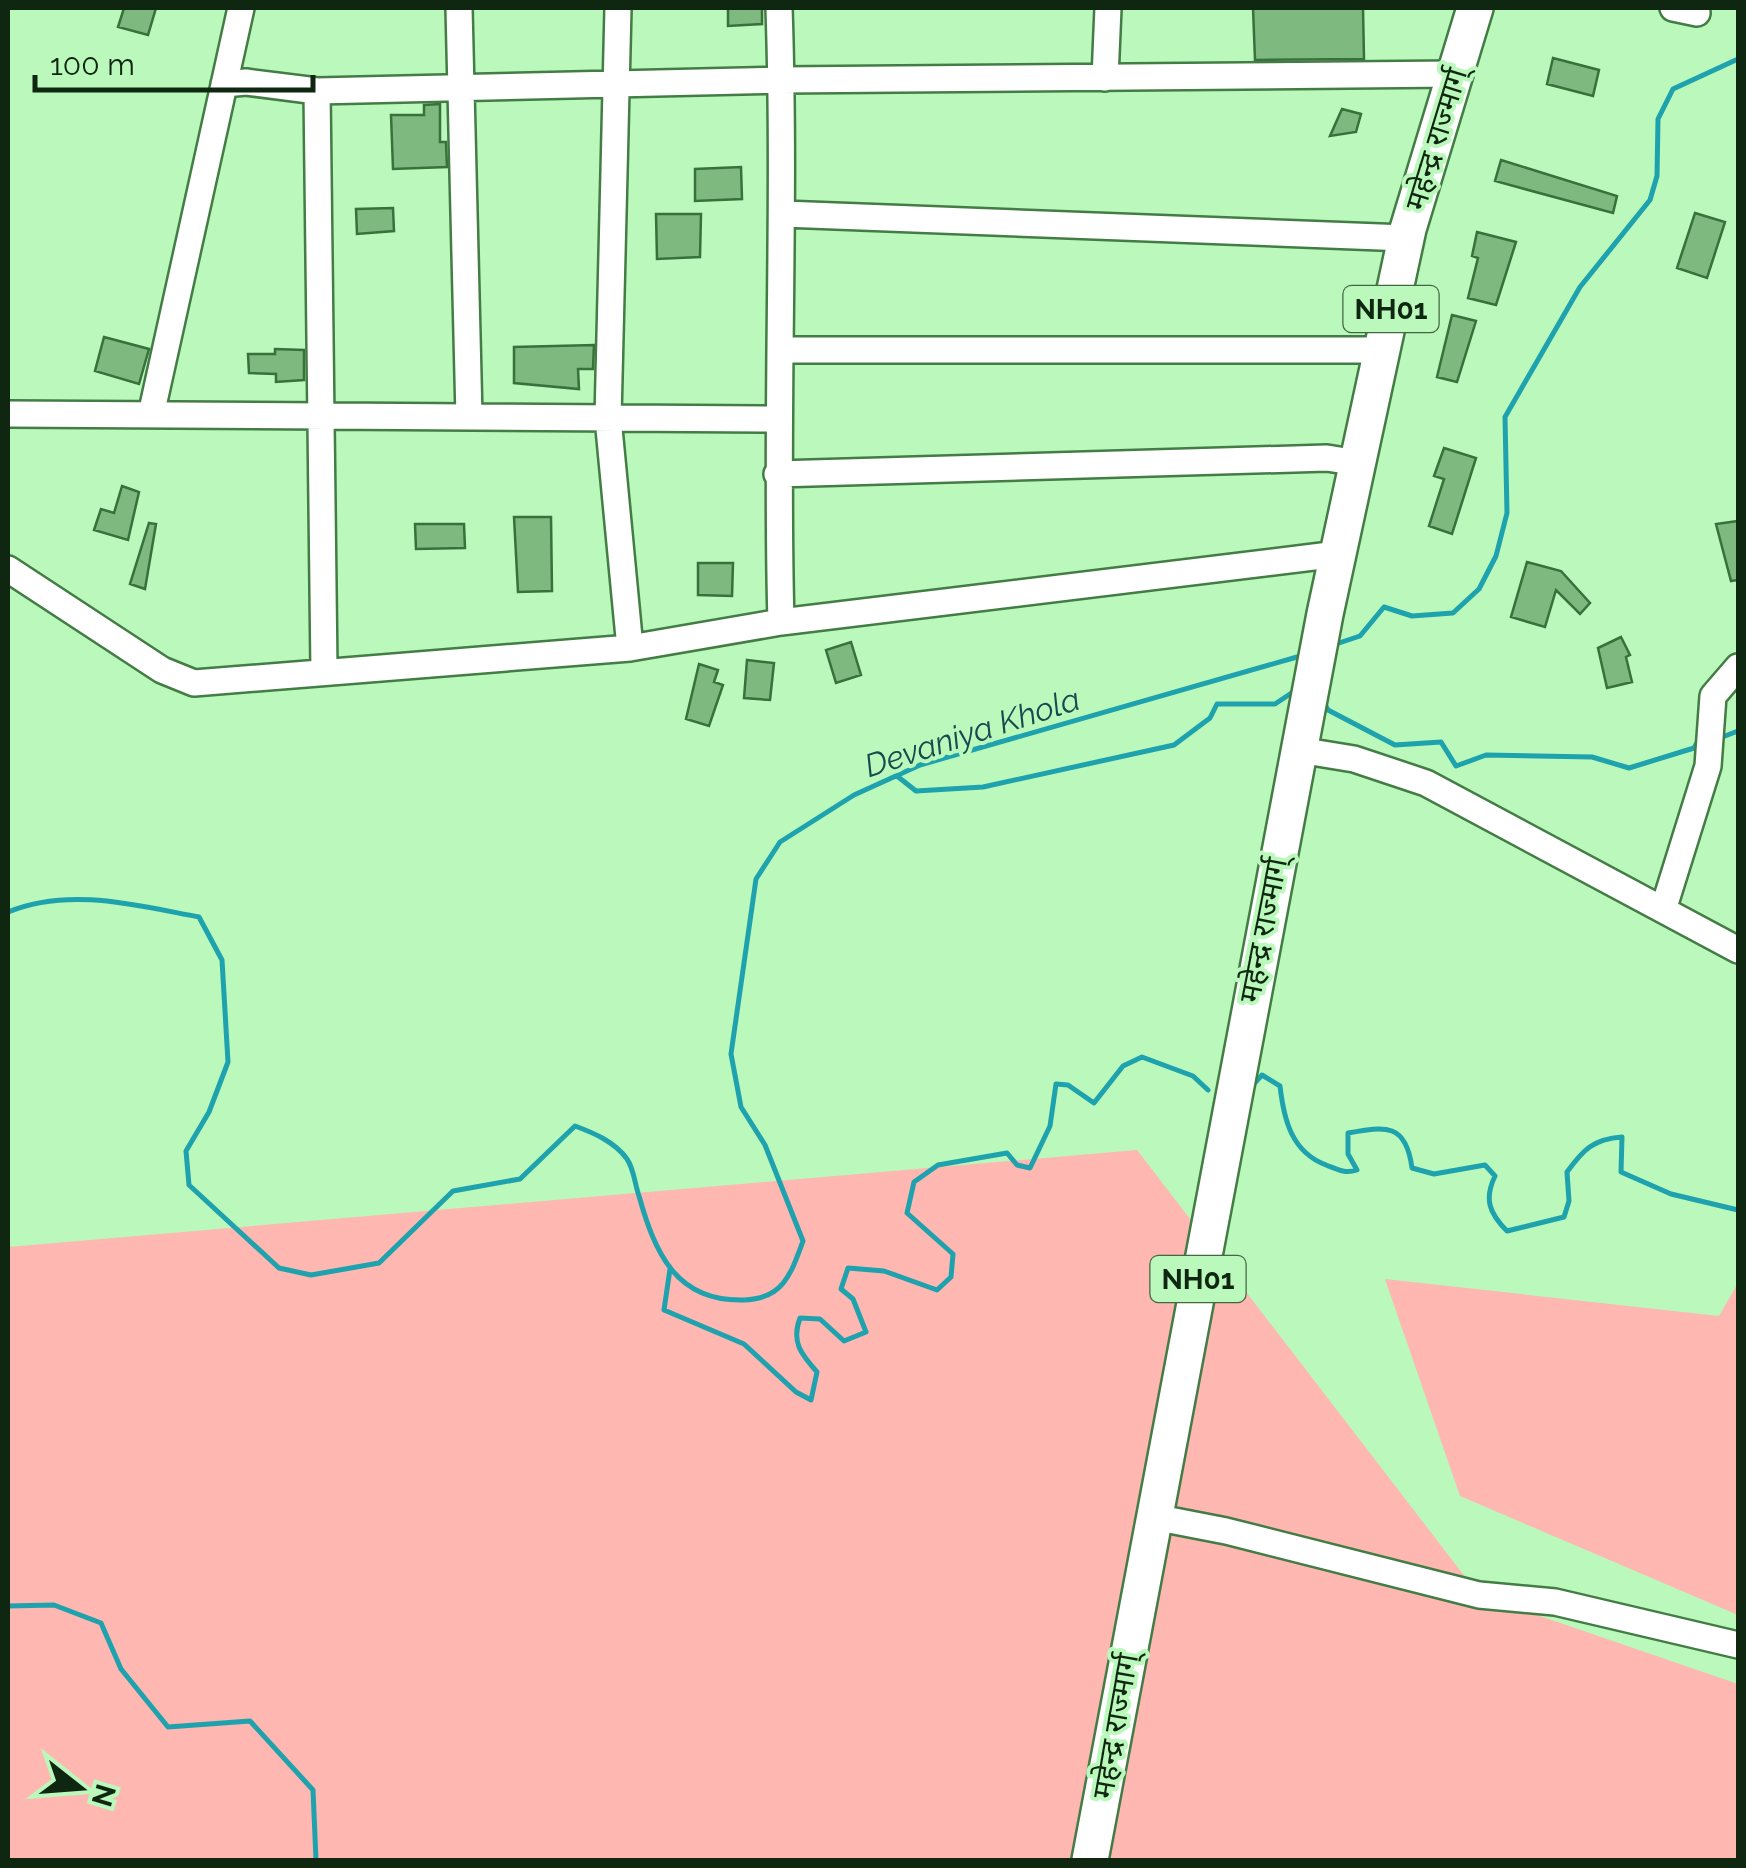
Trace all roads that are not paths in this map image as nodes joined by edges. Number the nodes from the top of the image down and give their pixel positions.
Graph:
1 (241, 8) edge
2 (459, 8) edge
3 (618, 8) edge
4 (779, 8) edge
5 (1108, 8) edge
6 (1475, 8) edge
7 (1455, 74) junction
8 (1105, 78) junction
9 (781, 80) junction
10 (224, 84) junction
11 (616, 86) junction
12 (461, 88) junction
13 (317, 91) junction
14 (782, 214) junction
15 (1406, 238) junction
16 (780, 350) junction
17 (1382, 350) junction
18 (8, 414) edge
19 (151, 415) junction
20 (318, 416) junction
21 (469, 417) junction
22 (608, 418) junction
23 (778, 419) junction
24 (1358, 463) junction
25 (777, 474) junction
26 (1338, 554) junction
27 (8, 569) edge
28 (782, 622) junction
29 (630, 648) junction
30 (1738, 666) edge
31 (324, 670) junction
32 (1298, 750) junction
33 (1664, 907) junction
34 (1738, 950) edge
35 (1154, 1517) junction
36 (1738, 1645) edge
37 (1090, 1860) edge

1 - 10 street
2 - 12 street
3 - 11 street
4 - 9 street
5 - 8 street
6 - 7 highway, महेन्द्र राज्मार्ग् / NH01
7 - 8 street
7 - 15 highway, महेन्द्र राज्मार्ग् / NH01
8 - 9 street
9 - 11 street
9 - 14 street
10 - 13 street
10 - 19 street
11 - 12 street
11 - 22 street
12 - 13 street
12 - 21 street
13 - 20 street
14 - 15 street
14 - 16 street
15 - 17 highway, महेन्द्र राज्मार्ग् / NH01
16 - 17 street
16 - 23 street
17 - 24 highway, महेन्द्र राज्मार्ग् / NH01
18 - 19 street
19 - 20 street
20 - 21 street
20 - 31 street
21 - 22 street
22 - 23 street
22 - 29 street
23 - 25 street
24 - 25 street
24 - 26 highway, महेन्द्र राज्मार्ग् / NH01
25 - 28 street
26 - 28 street
26 - 32 highway, महेन्द्र राज्मार्ग् / NH01
27 - 31 street
28 - 29 street
29 - 31 street
30 - 33 street
32 - 33 street
32 - 35 highway, महेन्द्र राज्मार्ग् / NH01
33 - 34 street
35 - 36 street
35 - 37 highway, महेन्द्र राज्मार्ग् / NH01

